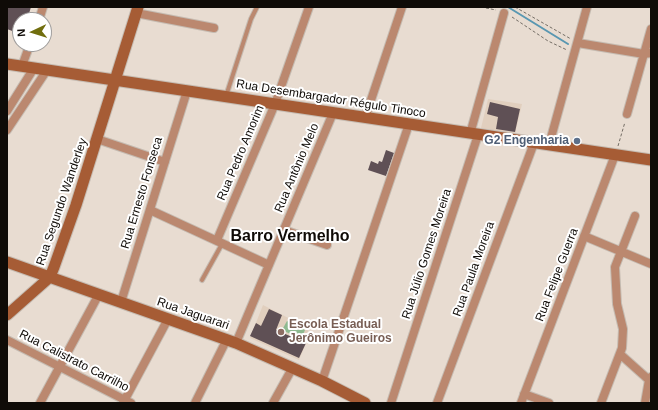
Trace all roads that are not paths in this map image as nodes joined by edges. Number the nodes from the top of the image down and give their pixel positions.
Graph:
1 (257, 7) edge
2 (309, 7) edge
3 (402, 7) edge
4 (587, 7) edge
5 (137, 10) edge
6 (504, 13) road end
7 (214, 28) dead end
8 (651, 29) edge
9 (578, 43) junction
10 (27, 52) edge
11 (647, 53) edge
12 (7, 64) edge
13 (22, 66) junction
14 (34, 68) junction
15 (47, 70) junction
16 (116, 80) junction
17 (187, 91) junction
18 (226, 97) junction
19 (275, 104) junction
20 (7, 112) edge
21 (333, 113) junction
22 (627, 114) road end
23 (15, 117) junction
24 (365, 118) junction
25 (409, 124) junction
26 (7, 130) edge
27 (474, 134) junction
28 (97, 139) junction
29 (534, 143) junction
30 (549, 145) junction
31 (615, 155) junction
32 (651, 160) edge
33 (164, 162) junction
34 (150, 210) junction
35 (636, 216) dead end
36 (284, 230) junction
37 (584, 236) junction
38 (220, 241) junction
39 (327, 245) dead end
40 (621, 251) junction
41 (7, 262) edge
42 (651, 264) edge
43 (269, 266) junction
44 (50, 277) junction
45 (202, 280) dead end
46 (99, 294) junction
47 (121, 302) junction
48 (7, 315) edge
49 (168, 319) junction
50 (7, 340) edge
51 (231, 341) junction
52 (621, 355) junction
53 (61, 366) junction
54 (292, 367) junction
55 (650, 378) edge
56 (322, 381) junction
57 (524, 394) junction
58 (126, 402) edge
59 (40, 403) edge
60 (195, 403) edge
61 (273, 403) edge
62 (365, 403) edge
63 (391, 403) edge
64 (437, 403) edge
65 (521, 403) edge
66 (549, 403) edge
67 (601, 403) edge
68 (645, 403) edge

1 - 18 lane
2 - 19 street, Rua Pedro Amorim
3 - 24 street
4 - 9 street
5 - 7 street
5 - 16 street, Rua Segundo Wanderley
6 - 27 street, Rua Júlio Gomes Moreira
8 - 11 street
9 - 11 street
9 - 30 street
10 - 13 street
11 - 22 street
12 - 13 street, Rua Desembargador Régulo Tinoco
13 - 14 street, Rua Desembargador Régulo Tinoco
14 - 15 street, Rua Desembargador Régulo Tinoco
14 - 20 street
15 - 16 street, Rua Desembargador Régulo Tinoco
15 - 23 street
16 - 17 street, Rua Desembargador Régulo Tinoco
16 - 28 street, Rua Segundo Wanderley
17 - 18 street, Rua Desembargador Régulo Tinoco
17 - 33 street, Rua Ernesto Fonseca
18 - 19 street, Rua Desembargador Régulo Tinoco
19 - 21 street, Rua Desembargador Régulo Tinoco
19 - 38 street, Rua Pedro Amorim
20 - 23 street
21 - 24 street, Rua Desembargador Régulo Tinoco
21 - 36 street, Rua Antônio Melo
23 - 26 street
24 - 25 street, Rua Desembargador Régulo Tinoco
25 - 27 street, Rua Desembargador Régulo Tinoco
25 - 56 street
27 - 29 street, Rua Desembargador Régulo Tinoco
27 - 63 street, Rua Júlio Gomes Moreira
28 - 33 street
28 - 44 street, Rua Segundo Wanderley
29 - 30 street, Rua Desembargador Régulo Tinoco
29 - 64 street, Rua Paula Moreira
30 - 31 street, Rua Desembargador Régulo Tinoco
31 - 32 street, Rua Desembargador Régulo Tinoco
31 - 37 street, Rua Felipe Guerra
33 - 34 street, Rua Ernesto Fonseca
34 - 38 street
34 - 47 street, Rua Ernesto Fonseca
35 - 40 street
36 - 39 street
36 - 43 street, Rua Antônio Melo
37 - 40 street
37 - 57 street, Rua Felipe Guerra
38 - 43 street
38 - 45 lane
40 - 42 street
40 - 52 street
41 - 44 street, Rua Jaguarari
43 - 51 street, Rua Antônio Melo
44 - 46 street, Rua Jaguarari
44 - 48 street, Rua Segundo Wanderley
46 - 47 street, Rua Jaguarari
46 - 53 street
47 - 49 street, Rua Jaguarari
49 - 51 street, Rua Jaguarari
49 - 58 street
50 - 53 street, Rua Calistrato Carrilho
51 - 54 street, Rua Jaguarari
51 - 60 street, Rua Antônio Melo
52 - 55 street
52 - 67 street
53 - 58 street, Rua Calistrato Carrilho
53 - 59 street
54 - 56 street, Rua Jaguarari
54 - 61 street
55 - 68 street
56 - 62 street, Rua Jaguarari
57 - 65 street, Rua Felipe Guerra
57 - 66 street

